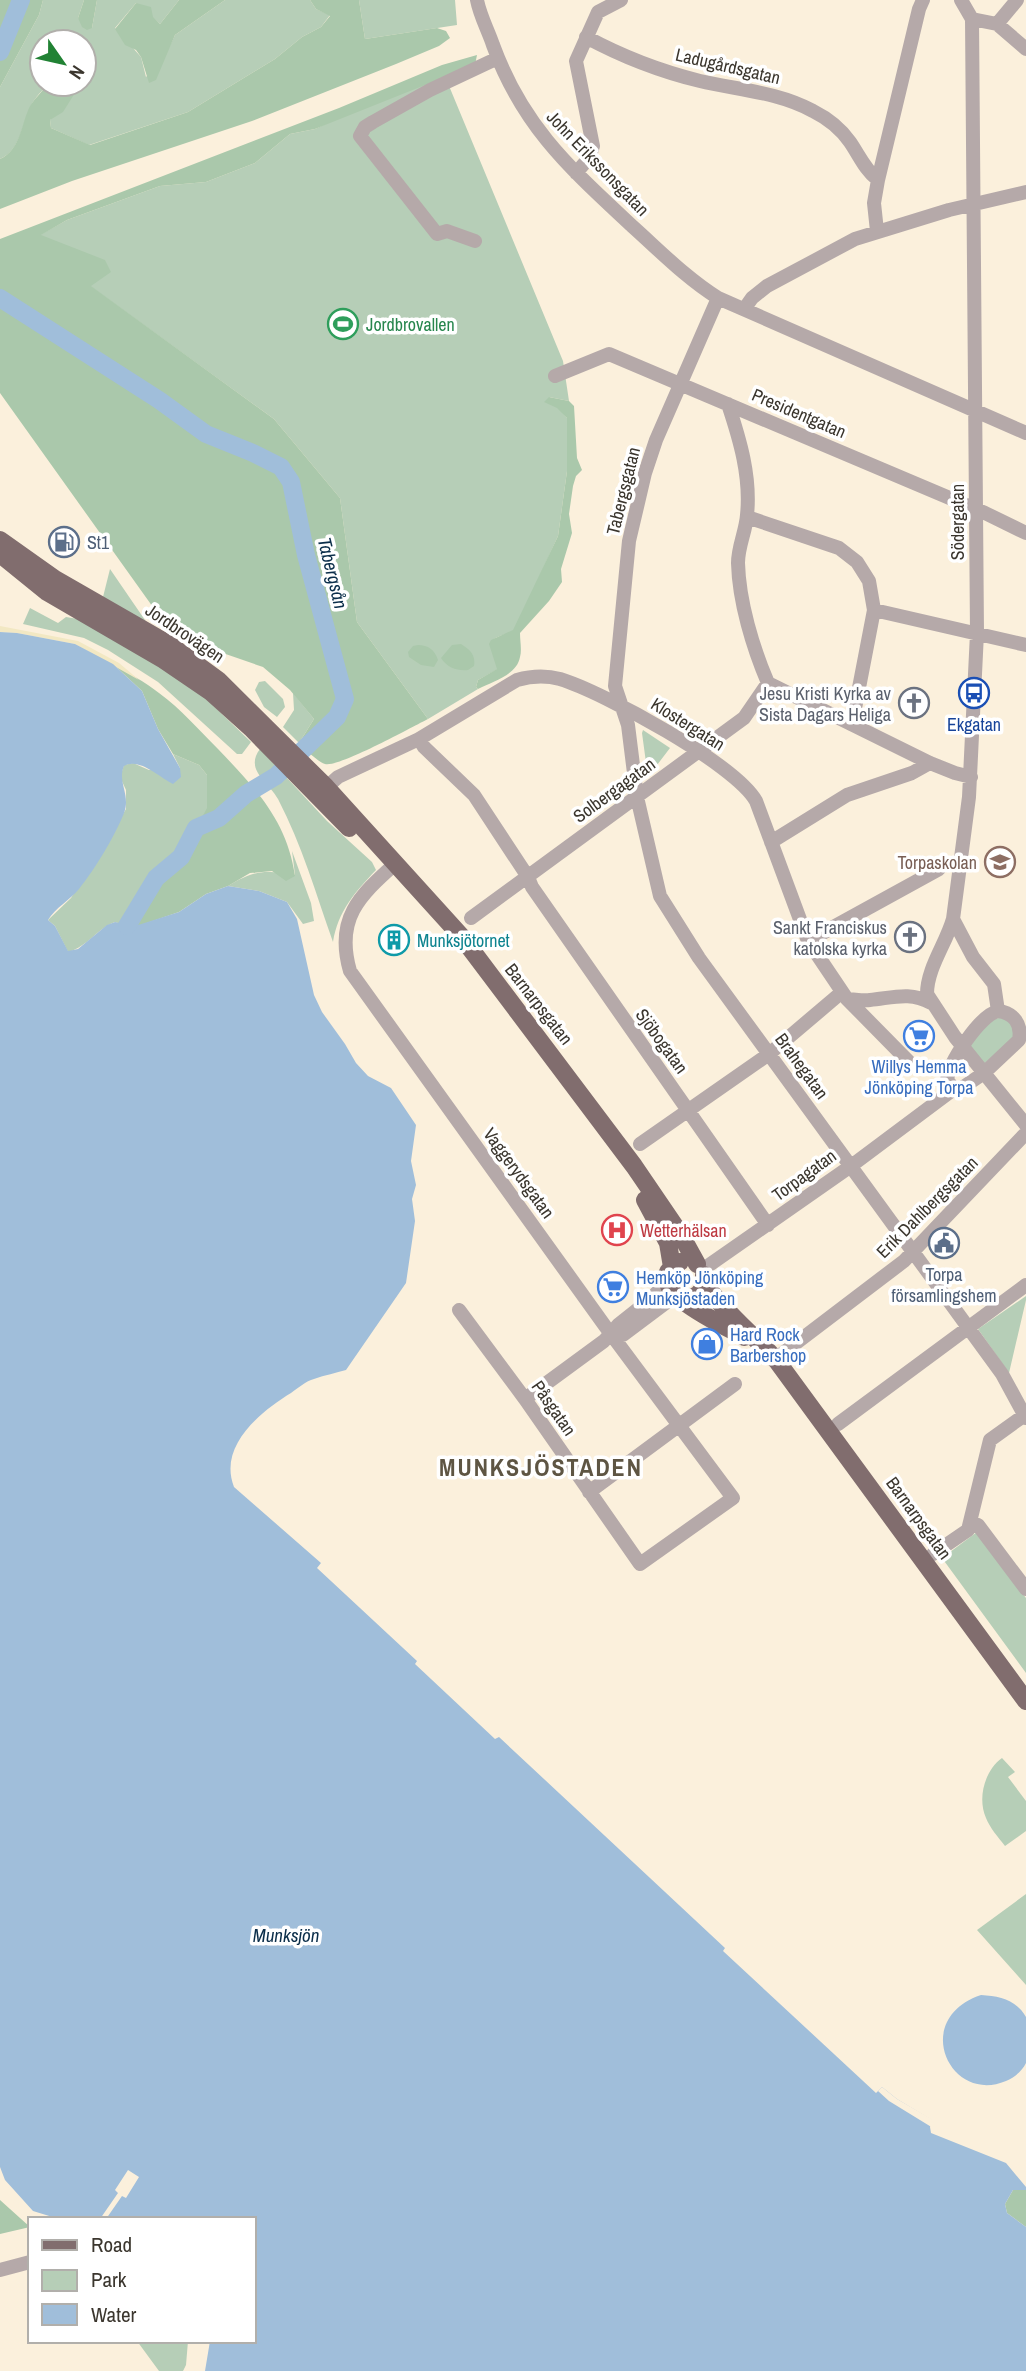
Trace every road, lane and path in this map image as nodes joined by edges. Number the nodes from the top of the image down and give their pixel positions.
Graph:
1 (477, 0) edge
2 (621, 0) edge
3 (923, 0) edge
4 (961, 0) edge
5 (1017, 0) edge
6 (972, 19) junction
7 (997, 24) junction
8 (586, 37) junction
9 (1026, 49) edge
10 (498, 58) junction
11 (576, 173) junction
12 (878, 180) junction
13 (1026, 192) edge
14 (974, 205) junction
15 (877, 231) junction
16 (475, 241) dead end
17 (718, 298) junction
18 (745, 308) junction
19 (555, 376) dead end
20 (680, 383) junction
21 (728, 404) junction
22 (975, 408) junction
23 (1026, 433) edge
24 (976, 509) junction
25 (747, 517) junction
26 (1026, 533) edge
27 (0, 540) edge
28 (0, 554) edge
29 (0, 565) edge
30 (47, 592) junction
31 (874, 610) junction
32 (977, 633) junction
33 (1026, 645) edge
34 (768, 683) junction
35 (620, 704) junction
36 (852, 724) junction
37 (419, 739) junction
38 (281, 750) junction
39 (698, 752) junction
40 (930, 763) junction
41 (971, 777) junction
42 (321, 791) junction
43 (637, 797) junction
44 (771, 842) junction
45 (392, 866) junction
46 (939, 869) dead end
47 (528, 877) junction
48 (471, 918) dead end
49 (953, 919) junction
50 (808, 941) junction
51 (844, 996) junction
52 (931, 1003) junction
53 (998, 1011) junction
54 (1022, 1031) edge
55 (963, 1047) junction
56 (769, 1055) junction
57 (911, 1064) dead end
58 (948, 1069) junction
59 (984, 1073) junction
60 (954, 1089) junction
61 (688, 1110) junction
62 (926, 1110) junction
63 (1026, 1125) edge
64 (1026, 1133) edge
65 (640, 1144) dead end
66 (851, 1166) junction
67 (768, 1225) junction
68 (914, 1251) junction
69 (701, 1273) junction
70 (1026, 1285) edge
71 (673, 1286) junction
72 (458, 1310) dead end
73 (967, 1327) junction
74 (612, 1334) junction
75 (780, 1357) junction
76 (735, 1384) dead end
77 (525, 1399) junction
78 (1025, 1416) edge
79 (679, 1424) junction
80 (838, 1424) dead end
81 (589, 1492) junction
82 (970, 1522) junction
83 (933, 1554) dead end
84 (640, 1564) joint
85 (1026, 1589) edge
86 (1026, 1701) edge
87 (28, 2263) edge
88 (0, 2270) edge

1 - 10 street, John Erikssonsgatan
2 - 8 street
3 - 12 street
4 - 6 street
5 - 7 street
6 - 7 street
6 - 14 street, Södergatan
7 - 9 street
8 - 11 street
8 - 12 street, Ladugårdsgatan
10 - 11 street, John Erikssonsgatan
10 - 16 street
11 - 17 street, John Erikssonsgatan
12 - 15 street
13 - 14 street
14 - 15 street
14 - 22 street, Södergatan
15 - 18 street
17 - 18 street, John Erikssonsgatan
17 - 20 street, Tabergsgatan
18 - 22 street, John Erikssonsgatan
19 - 20 street, Presidentgatan
20 - 21 street, Presidentgatan
20 - 35 street, Tabergsgatan
21 - 24 street, Presidentgatan
21 - 25 street
22 - 23 street, John Erikssonsgatan
22 - 24 street, Södergatan
24 - 26 street, Presidentgatan
24 - 32 street, Södergatan
25 - 31 street
25 - 34 street
27 - 38 main road, Jordbrovägen
28 - 30 main road, Jordbrovägen
29 - 30 main road
30 - 38 main road, Jordbrovägen
31 - 32 street
31 - 36 street
32 - 33 street
32 - 41 street, Södergatan
34 - 36 street
34 - 39 street, Solbergagatan
35 - 37 street, Klostergatan
35 - 39 street, Klostergatan
35 - 43 street, Brahegatan
36 - 40 street
37 - 42 street, Klostergatan
37 - 47 street, Sjöbogatan
38 - 42 main road, Jordbrovägen
39 - 43 street, Solbergagatan
39 - 44 street, Klostergatan
40 - 41 street
40 - 44 street
41 - 49 street, Södergatan
42 - 45 main road, Barnarpsgatan
43 - 47 street, Solbergagatan
43 - 56 street, Brahegatan
44 - 50 street, Klostergatan
45 - 69 main road, Barnarpsgatan
45 - 71 main road, Barnarpsgatan
45 - 74 street, Vaggerydsgatan
46 - 50 street
47 - 48 street, Solbergagatan
47 - 61 street, Sjöbogatan
49 - 52 street, Södergatan
49 - 53 street
50 - 51 street, Klostergatan
51 - 52 street
51 - 56 street
51 - 57 street, Klostergatan
52 - 55 street
53 - 54 street
53 - 55 street, Torpagatan
54 - 59 street, Torpagatan
55 - 58 street, Torpagatan
55 - 59 street
56 - 61 street
56 - 66 street, Brahegatan
58 - 60 street
58 - 62 street, Torpagatan
59 - 60 street, Torpagatan
59 - 63 street
60 - 62 street, Torpagatan
61 - 65 street
61 - 67 street, Sjöbogatan
62 - 66 street, Torpagatan
64 - 68 street, Erik Dahlbergsgatan
66 - 67 street, Torpagatan
66 - 68 street, Brahegatan
67 - 69 street, Torpagatan
68 - 73 street, Brahegatan
68 - 75 street, Erik Dahlbergsgatan
69 - 71 main road
69 - 71 main road
69 - 75 main road, Barnarpsgatan
70 - 73 street
71 - 74 street
71 - 75 main road, Barnarpsgatan
72 - 77 street, Påsgatan
73 - 78 street, Brahegatan
73 - 80 street
74 - 77 street
74 - 79 street, Vaggerydsgatan
75 - 86 main road, Barnarpsgatan
76 - 79 street
77 - 81 street, Påsgatan
78 - 82 street
79 - 81 street
79 - 84 street, Vaggerydsgatan
81 - 84 street, Påsgatan
82 - 83 street
82 - 85 street
87 - 88 street

